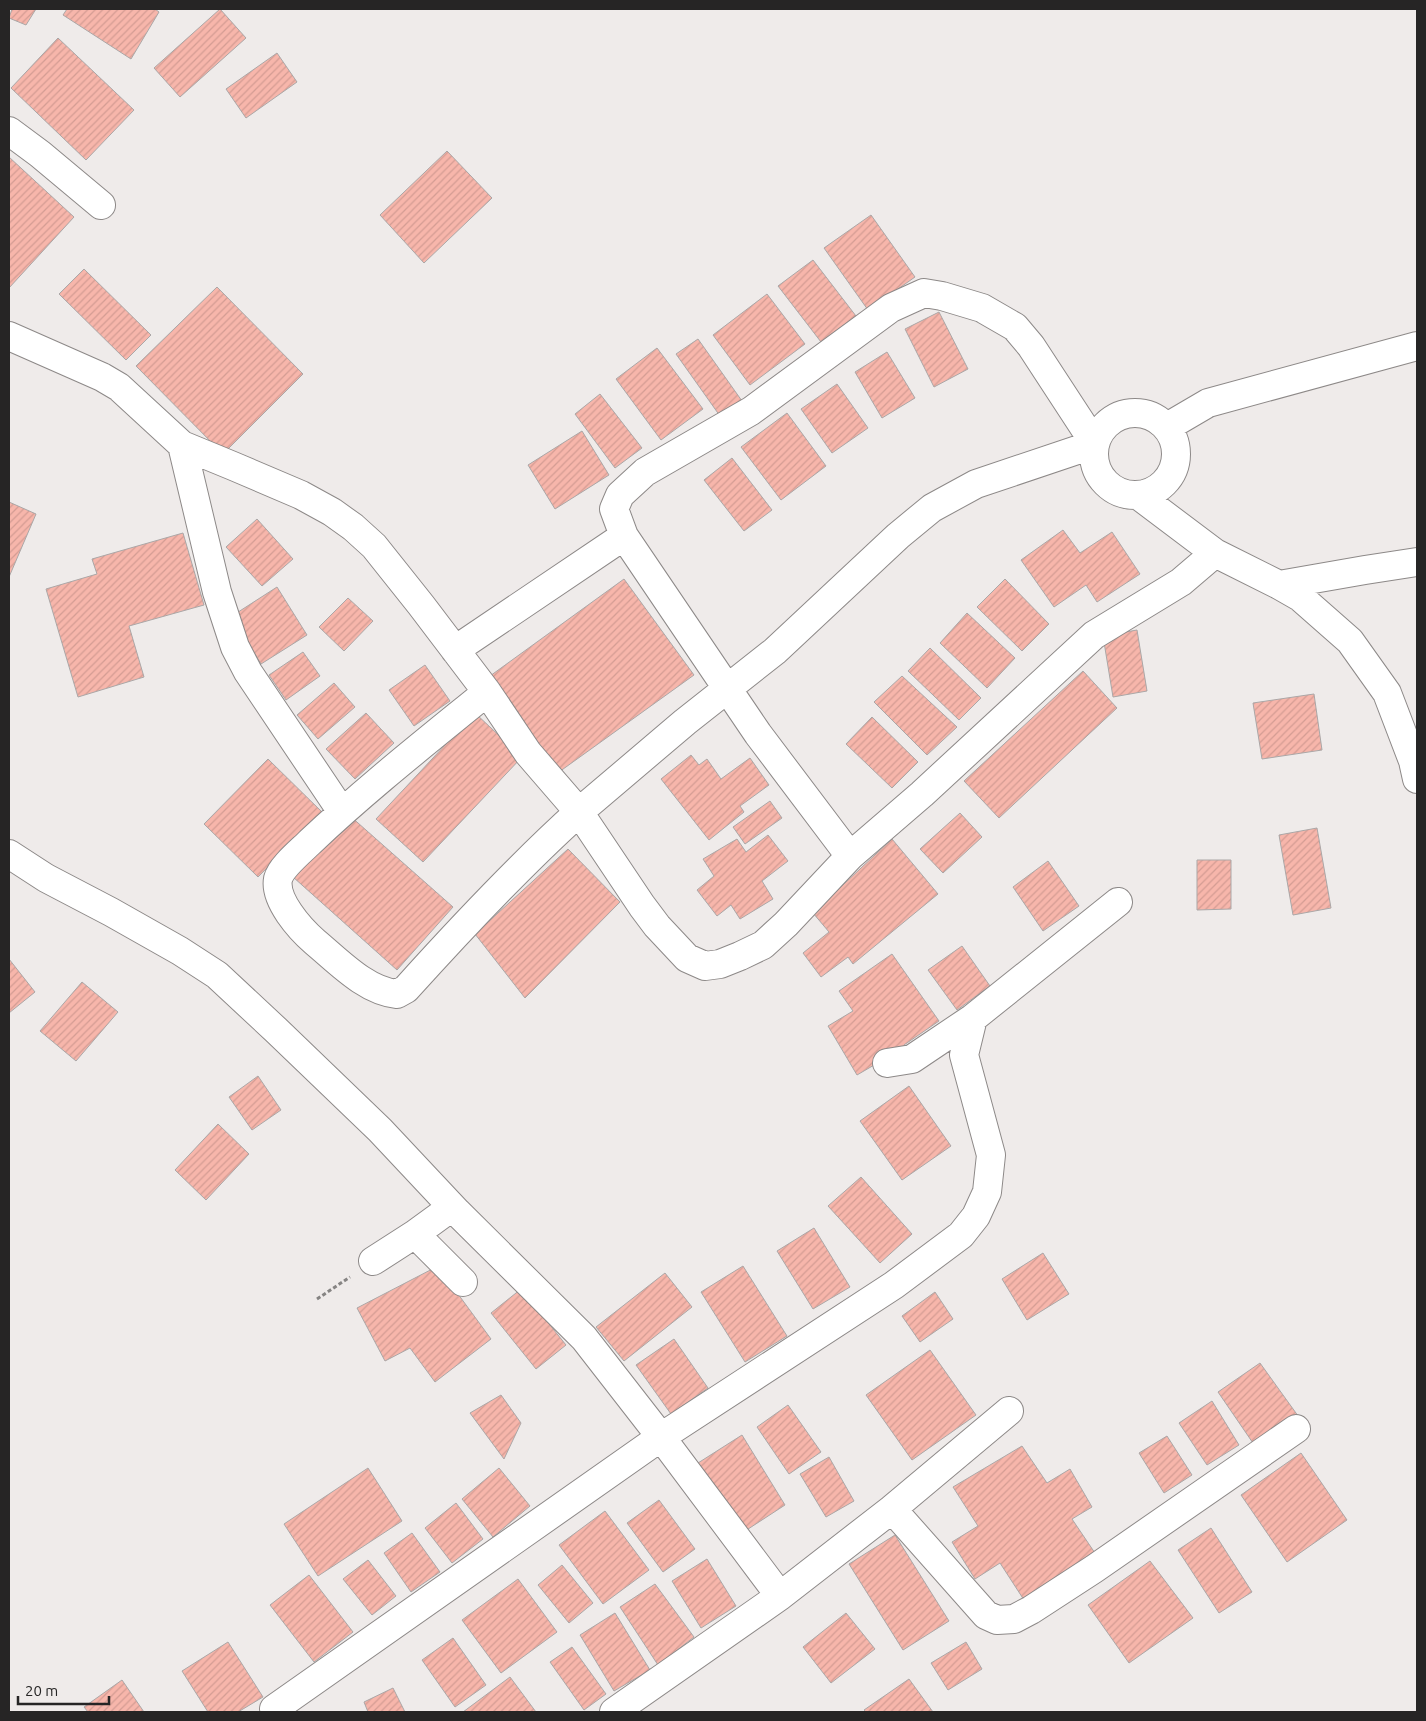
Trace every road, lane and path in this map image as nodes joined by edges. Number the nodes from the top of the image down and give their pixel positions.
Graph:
1 (9, 130) edge
2 (101, 205) dead end
3 (9, 336) edge
4 (1417, 346) edge
5 (1167, 427) junction
6 (1095, 444) junction
7 (182, 445) junction
8 (1138, 496) junction
9 (624, 536) junction
10 (1215, 553) junction
11 (1417, 562) edge
12 (1279, 585) junction
13 (454, 650) junction
14 (727, 689) junction
15 (487, 692) junction
16 (1417, 779) edge
17 (342, 812) junction
18 (579, 812) junction
19 (9, 854) edge
20 (850, 856) junction
21 (1118, 902) dead end
22 (973, 1018) junction
23 (887, 1064) dead end
24 (452, 1207) junction
25 (416, 1234) junction
26 (373, 1261) joint
27 (464, 1282) dead end
28 (317, 1299) dead end
29 (1009, 1410) dead end
30 (1296, 1429) dead end
31 (661, 1437) junction
32 (892, 1509) junction
33 (780, 1596) junction
34 (274, 1708) dead end
35 (614, 1712) edge

1 - 2 street
3 - 7 street
4 - 5 street
5 - 6 street
5 - 8 street
6 - 8 street
6 - 9 street
6 - 14 street
7 - 13 street
7 - 17 street
8 - 10 street
9 - 13 street
9 - 14 street
10 - 12 street
10 - 20 street
11 - 12 street
12 - 16 street
13 - 15 street
14 - 18 street
14 - 20 street
15 - 17 street
15 - 18 street
17 - 18 street
18 - 20 street
19 - 24 street
21 - 22 street
22 - 23 street
22 - 31 street
24 - 25 street
24 - 31 street
25 - 26 street
25 - 27 street
26 - 28 path
29 - 32 street
30 - 32 street
31 - 33 street
31 - 34 street
32 - 33 street
33 - 35 street

